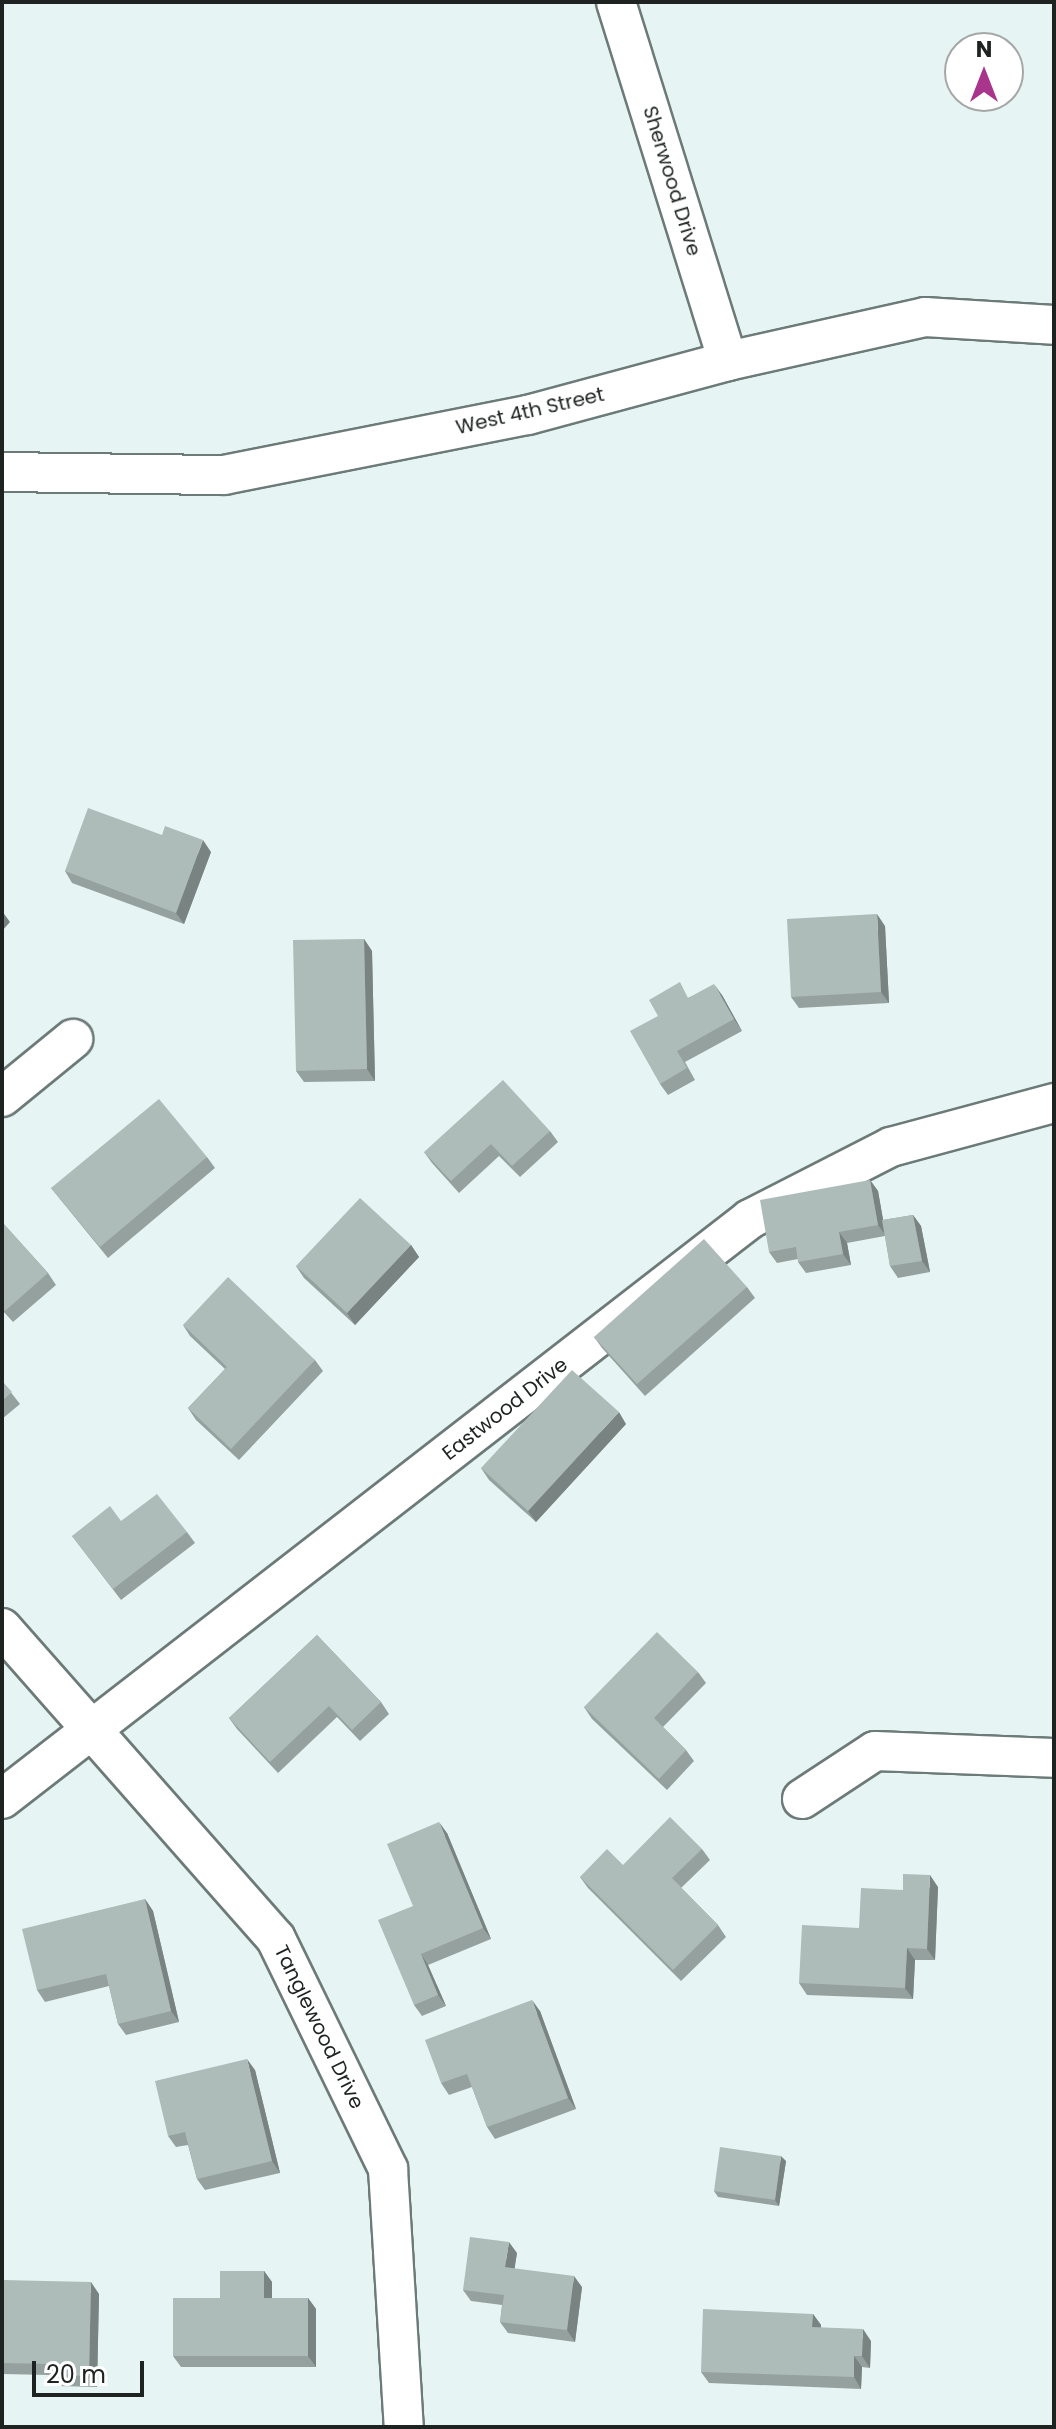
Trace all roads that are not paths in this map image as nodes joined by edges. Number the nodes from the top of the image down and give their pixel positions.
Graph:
1 (616, 2) edge
2 (1054, 325) edge
3 (728, 361) junction
4 (2, 472) edge
5 (73, 1039) dead end
6 (2, 1097) edge
7 (1054, 1103) edge
8 (2, 1628) edge
9 (91, 1731) junction
10 (1054, 1758) edge
11 (2, 1799) edge
12 (802, 1799) dead end
13 (404, 2427) edge

1 - 3 street, Sherwood Drive
2 - 3 street, West 4th Street
3 - 4 street, West 4th Street
5 - 6 street
7 - 9 street, Eastwood Drive
8 - 9 street, Tanglewood Drive
9 - 11 street, Eastwood Drive
9 - 13 street, Tanglewood Drive
10 - 12 street

